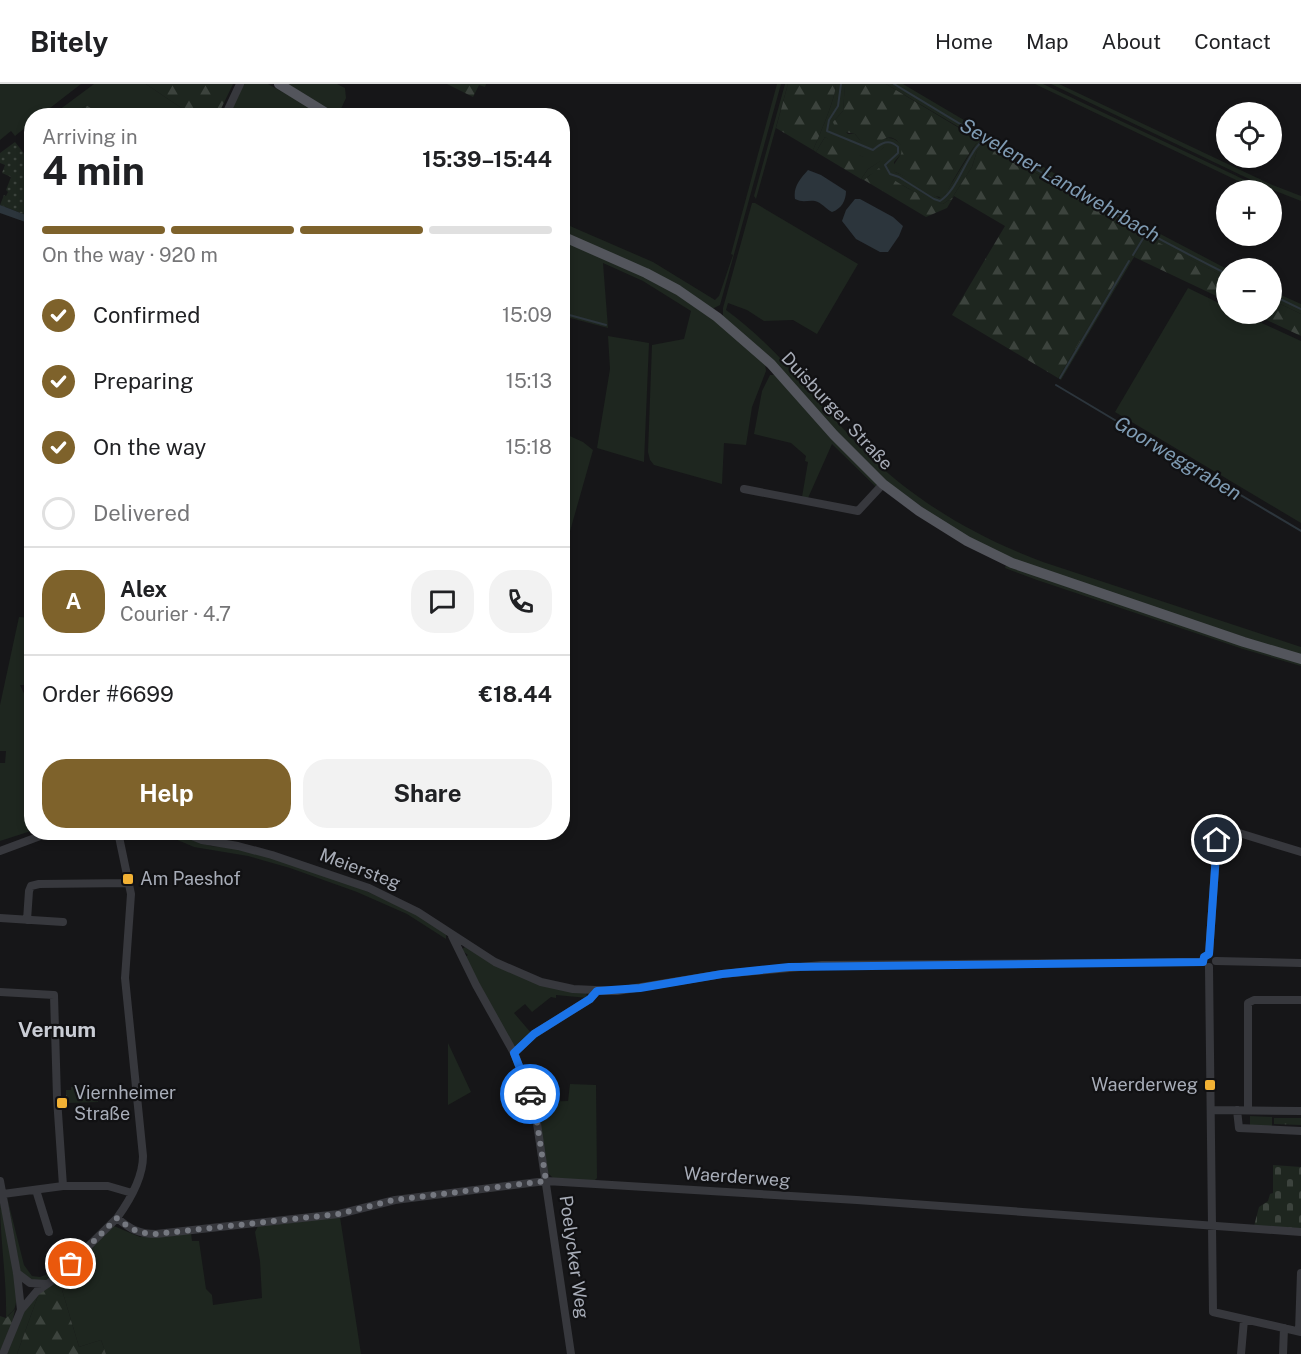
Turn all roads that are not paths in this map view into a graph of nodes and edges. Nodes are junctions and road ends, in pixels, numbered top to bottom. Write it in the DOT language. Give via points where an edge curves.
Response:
graph roads {
  1 [pos="240,84"];
  2 [pos="279,84"];
  3 [pos="229,108"];
  4 [pos="318,108"];
  5 [pos="570,240"];
  6 [pos="883,484"];
  7 [pos="744,489"];
  8 [pos="1301,659"];
  9 [pos="30,840"];
  10 [pos="120,840"];
  11 [pos="202,840"];
  12 [pos="0,851"];
  13 [pos="1301,852"];
  14 [pos="130,883"];
  15 [pos="0,918"];
  16 [pos="27,920"];
  17 [pos="63,922"];
  18 [pos="450,933"];
  19 [pos="1209,961"];
  20 [pos="1301,963"];
  21 [pos="597,991"];
  22 [pos="0,992"];
  23 [pos="1301,1000"];
  24 [pos="514,1053"];
  25 [pos="1212,1110"];
  26 [pos="1237,1110"];
  27 [pos="1248,1110"];
  28 [pos="1301,1112"];
  29 [pos="1301,1131"];
  30 [pos="0,1181"];
  31 [pos="546,1181"];
  32 [pos="63,1186"];
  33 [pos="36,1190"];
  34 [pos="132,1193"];
  35 [pos="3,1194"];
  36 [pos="117,1218"];
  37 [pos="1213,1226"];
  38 [pos="49,1232"];
  39 [pos="1301,1232"];
  40 [pos="17,1273"];
  41 [pos="1301,1273"];
  42 [pos="47,1284"];
  43 [pos="1301,1300"];
  44 [pos="21,1311"];
  45 [pos="1244,1320"];
  46 [pos="1284,1328"];
  47 [pos="1300,1331"];
  48 [pos="3,1354"];
  49 [pos="572,1354"];
  50 [pos="1241,1354"];
  51 [pos="1283,1354"];
  1 -- 3 [label="street"];
  2 -- 4 [label="main road"];
  5 -- 6 [label="main road, Duisburger Straße" via="678,290 717,318 771,364"];
  6 -- 7 [label="street" via="858,511"];
  6 -- 8 [label="main road, Duisburger Straße" via="967,541 1011,563"];
  9 -- 12 [label="street"];
  10 -- 14 [label="street"];
  11 -- 18 [label="street, Meiersteg" via="272,855 369,888"];
  13 -- 19 [label="street" via="1236,832 1226,832 1217,840"];
  14 -- 16 [label="street" via="31,886"];
  14 -- 34 [label="street" via="124,978 144,1156"];
  15 -- 16 [label="street"];
  16 -- 17 [label="street"];
  18 -- 21 [label="street, Meiersteg" via="520,974 541,982"];
  18 -- 24 [label="street, Poelycker Weg"];
  19 -- 20 [label="street, Meiersteg"];
  19 -- 21 [label="street, Meiersteg" via="789,967"];
  19 -- 25 [label="street"];
  21 -- 24 [label="street" via="534,1034"];
  22 -- 32 [label="street" via="54,995"];
  23 -- 27 [label="street" via="1254,999 1248,1003"];
  24 -- 31 [label="street, Poelycker Weg" via="534,1103"];
  25 -- 26 [label="street"];
  25 -- 37 [label="street"];
  26 -- 27 [label="street"];
  26 -- 29 [label="street" via="1239,1128"];
  27 -- 28 [label="street"];
  30 -- 35 [label="street"];
  31 -- 36 [label="street, Waerderweg" via="394,1200 339,1214 156,1234 135,1231"];
  31 -- 37 [label="street, Waerderweg"];
  31 -- 49 [label="street, Poelycker Weg"];
  32 -- 33 [label="street"];
  32 -- 34 [label="street" via="108,1186"];
  33 -- 35 [label="street"];
  33 -- 38 [label="street"];
  34 -- 36 [label="street"];
  35 -- 40 [label="street"];
  36 -- 42 [label="street"];
  37 -- 39 [label="street, Waerderweg"];
  37 -- 45 [label="street" via="1214,1312"];
  40 -- 42 [label="street" via="30,1283"];
  40 -- 44 [label="street"];
  41 -- 43 [label="street"];
  42 -- 44 [label="street"];
  43 -- 47 [label="street"];
  44 -- 48 [label="street"];
  45 -- 46 [label="street"];
  45 -- 50 [label="street"];
  46 -- 47 [label="street"];
  46 -- 51 [label="street"];
}
